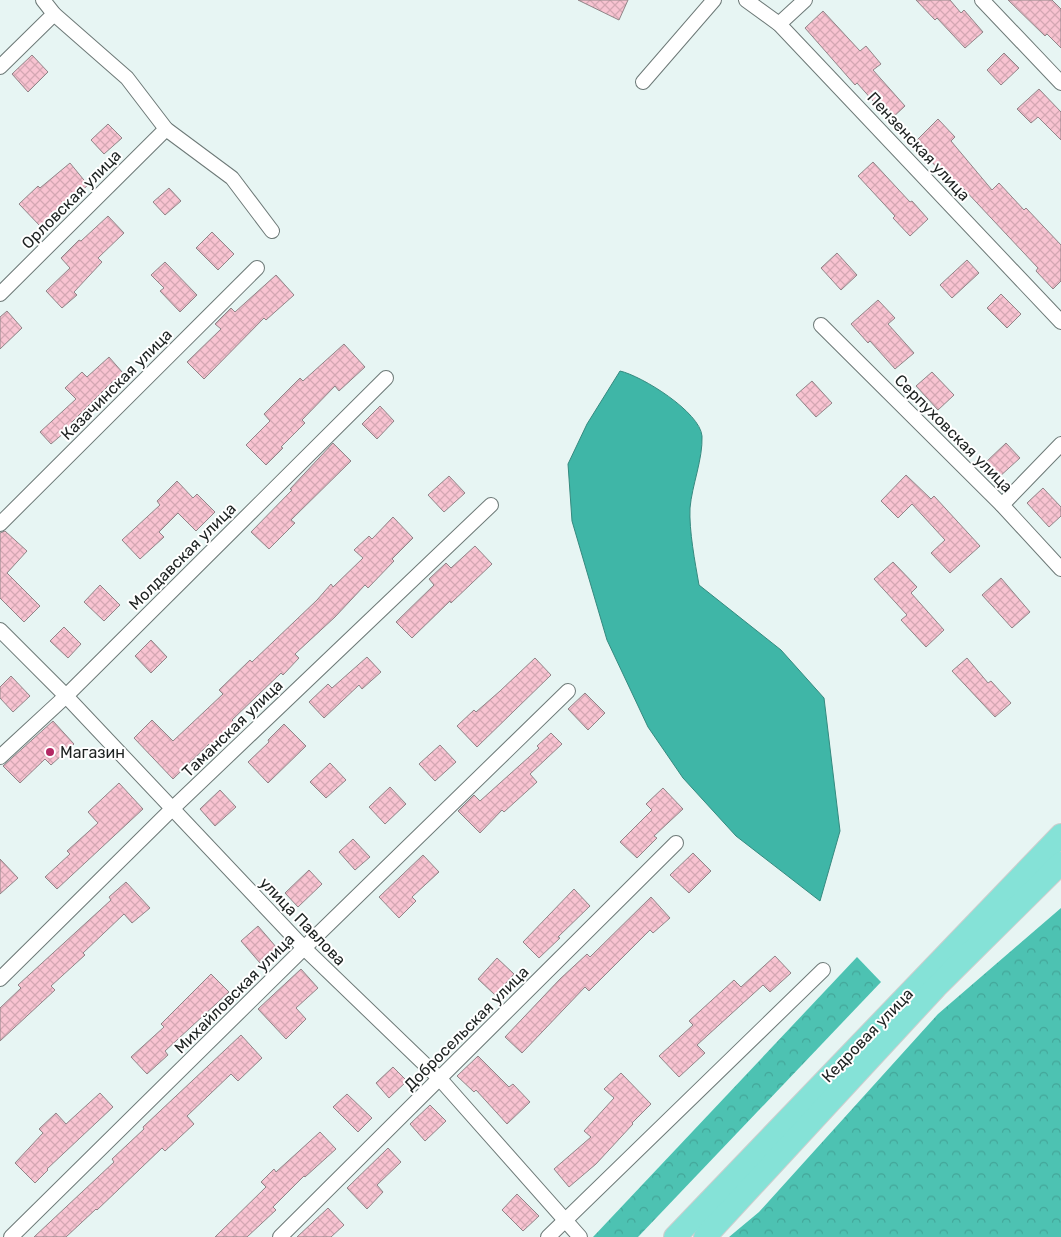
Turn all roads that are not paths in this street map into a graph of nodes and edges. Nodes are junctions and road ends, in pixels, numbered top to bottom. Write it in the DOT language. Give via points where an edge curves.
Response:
graph roads {
  1 [pos="43,0"];
  2 [pos="714,0"];
  3 [pos="746,0"];
  4 [pos="805,0"];
  5 [pos="982,0"];
  6 [pos="54,14"];
  7 [pos="780,24"];
  8 [pos="0,67"];
  9 [pos="643,82"];
  10 [pos="1061,83"];
  11 [pos="166,129"];
  12 [pos="272,231"];
  13 [pos="257,268"];
  14 [pos="0,294"];
  15 [pos="1061,322"];
  16 [pos="821,324"];
  17 [pos="386,378"];
  18 [pos="1061,444"];
  19 [pos="491,505"];
  20 [pos="1002,505"];
  21 [pos="0,524"];
  22 [pos="1061,569"];
  23 [pos="0,630"];
  24 [pos="568,690"];
  25 [pos="66,696"];
  26 [pos="0,757"];
  27 [pos="172,810"];
  28 [pos="1061,835"];
  29 [pos="676,843"];
  30 [pos="1061,863"];
  31 [pos="304,948"];
  32 [pos="823,970"];
  33 [pos="0,979"];
  34 [pos="440,1079"];
  35 [pos="566,1220"];
  36 [pos="10,1237"];
  37 [pos="280,1237"];
  38 [pos="548,1237"];
  39 [pos="580,1237"];
  40 [pos="675,1237"];
  41 [pos="705,1237"];
  1 -- 6 [label="street"];
  2 -- 9 [label="street"];
  3 -- 7 [label="street, Пензенская улица"];
  4 -- 7 [label="street"];
  5 -- 10 [label="street"];
  6 -- 8 [label="street"];
  6 -- 11 [label="street" via="127,78"];
  7 -- 15 [label="street, Пензенская улица"];
  11 -- 12 [label="street" via="232,178"];
  11 -- 14 [label="street, Орловская улица"];
  13 -- 21 [label="street, Казачинская улица"];
  16 -- 20 [label="street, Серпуховская улица"];
  17 -- 25 [label="street, Молдавская улица"];
  18 -- 20 [label="street"];
  19 -- 27 [label="street, Таманская улица"];
  20 -- 22 [label="street, Серпуховская улица"];
  23 -- 25 [label="street, улица Павлова"];
  24 -- 31 [label="street, Михайловская улица"];
  25 -- 26 [label="street, Молдавская улица"];
  25 -- 27 [label="street, улица Павлова"];
  27 -- 31 [label="street, улица Павлова"];
  27 -- 33 [label="street, Таманская улица"];
  28 -- 40 [label="main road, Кедровая улица"];
  29 -- 34 [label="street, Добросельская улица"];
  30 -- 41 [label="main road, Кедровая улица" via="936,987"];
  31 -- 34 [label="street, улица Павлова"];
  31 -- 36 [label="street, Михайловская улица"];
  32 -- 35 [label="street"];
  34 -- 35 [label="street, улица Павлова"];
  34 -- 37 [label="street, Добросельская улица"];
  35 -- 38 [label="street"];
  35 -- 39 [label="street, улица Павлова"];
}
